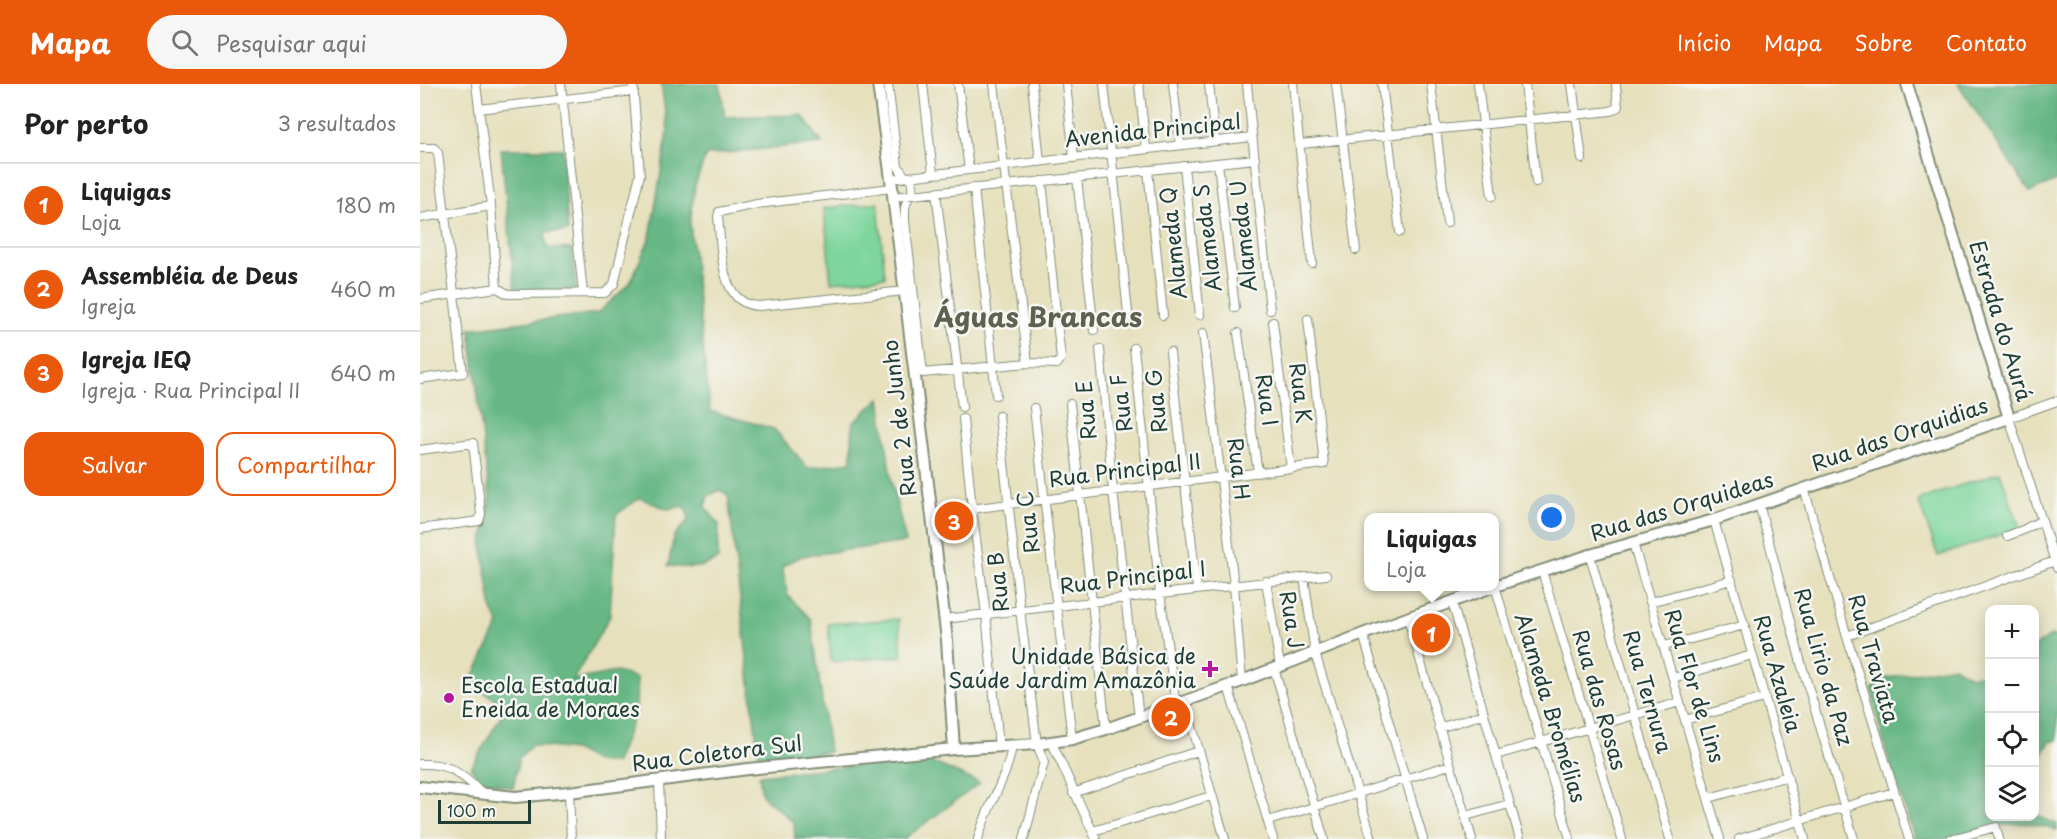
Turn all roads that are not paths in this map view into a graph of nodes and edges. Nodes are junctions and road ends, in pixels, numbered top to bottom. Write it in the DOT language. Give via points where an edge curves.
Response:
graph roads {
  1 [pos="476,84"];
  2 [pos="561,84"];
  3 [pos="878,84"];
  4 [pos="888,84"];
  5 [pos="923,84"];
  6 [pos="958,84"];
  7 [pos="994,84"];
  8 [pos="1032,84"];
  9 [pos="1066,84"];
  10 [pos="1104,84"];
  11 [pos="1139,84"];
  12 [pos="1173,84"];
  13 [pos="1209,84"];
  14 [pos="1246,84"];
  15 [pos="1293,84"];
  16 [pos="1336,84"];
  17 [pos="1382,84"];
  18 [pos="1431,84"];
  19 [pos="1478,84"];
  20 [pos="1525,84"];
  21 [pos="1572,84"];
  22 [pos="1616,84"];
  23 [pos="1908,84"];
  24 [pos="633,88"];
  25 [pos="563,100"];
  26 [pos="479,109"];
  27 [pos="1576,116"];
  28 [pos="1529,119"];
  29 [pos="1483,124"];
  30 [pos="1437,129"];
  31 [pos="1389,135"];
  32 [pos="1252,137"];
  33 [pos="1343,140"];
  34 [pos="1215,141"];
  35 [pos="1301,144"];
  36 [pos="1180,145"];
  37 [pos="420,148"];
  38 [pos="1146,149"];
  39 [pos="1112,153"];
  40 [pos="1074,158"];
  41 [pos="1255,159"];
  42 [pos="1582,159"];
  43 [pos="1040,162"];
  44 [pos="1218,163"];
  45 [pos="1003,166"];
  46 [pos="1184,166"];
  47 [pos="969,170"];
  48 [pos="1148,170"];
  49 [pos="933,174"];
  50 [pos="1115,174"];
  51 [pos="908,177"];
  52 [pos="1077,178"];
  53 [pos="1042,181"];
  54 [pos="1536,182"];
  55 [pos="1006,185"];
  56 [pos="892,188"];
  57 [pos="974,188"];
  58 [pos="936,192"];
  59 [pos="911,195"];
  60 [pos="1492,196"];
  61 [pos="491,206"];
  62 [pos="445,215"];
  63 [pos="420,218"];
  64 [pos="1447,223"];
  65 [pos="1400,232"];
  66 [pos="1356,250"];
  67 [pos="1312,263"];
  68 [pos="497,288"];
  69 [pos="904,291"];
  70 [pos="583,293"];
  71 [pos="454,294"];
  72 [pos="420,299"];
  73 [pos="1235,308"];
  74 [pos="1270,310"];
  75 [pos="1128,313"];
  76 [pos="1163,315"];
  77 [pos="1200,315"];
  78 [pos="1308,319"];
  79 [pos="1273,322"];
  80 [pos="1094,330"];
  81 [pos="1203,333"];
  82 [pos="1238,333"];
  83 [pos="1134,348"];
  84 [pos="1100,349"];
  85 [pos="1170,352"];
  86 [pos="1028,363"];
  87 [pos="993,366"];
  88 [pos="957,370"];
  89 [pos="420,379"];
  90 [pos="996,395"];
  91 [pos="2057,401"];
  92 [pos="1070,404"];
  93 [pos="962,407"];
  94 [pos="1034,408"];
  95 [pos="999,416"];
  96 [pos="2009,418"];
  97 [pos="963,419"];
  98 [pos="420,450"];
  99 [pos="1292,469"];
  100 [pos="1258,473"];
  101 [pos="1221,477"];
  102 [pos="1184,482"];
  103 [pos="1150,486"];
  104 [pos="1804,488"];
  105 [pos="1113,491"];
  106 [pos="1080,495"];
  107 [pos="1045,500"];
  108 [pos="1009,504"];
  109 [pos="1759,504"];
  110 [pos="972,509"];
  111 [pos="932,514"];
  112 [pos="1714,519"];
  113 [pos="2042,520"];
  114 [pos="420,529"];
  115 [pos="2007,536"];
  116 [pos="1632,543"];
  117 [pos="1590,555"];
  118 [pos="2056,565"];
  119 [pos="1542,571"];
  120 [pos="1326,575"];
  121 [pos="1304,577"];
  122 [pos="1732,580"];
  123 [pos="1266,581"];
  124 [pos="1234,585"];
  125 [pos="1499,585"];
  126 [pos="1197,589"];
  127 [pos="1482,591"];
  128 [pos="1497,591"];
  129 [pos="1160,593"];
  130 [pos="1124,597"];
  131 [pos="1090,602"];
  132 [pos="1452,602"];
  133 [pos="1650,602"];
  134 [pos="1057,605"];
  135 [pos="1020,610"];
  136 [pos="986,614"];
  137 [pos="1408,618"];
  138 [pos="944,619"];
  139 [pos="1744,625"];
  140 [pos="1363,634"];
  141 [pos="1847,636"];
  142 [pos="1664,646"];
  143 [pos="1315,653"];
  144 [pos="1752,655"];
  145 [pos="1277,667"];
  146 [pos="1673,678"];
  147 [pos="1242,681"];
  148 [pos="1228,686"];
  149 [pos="1764,698"];
  150 [pos="1680,702"];
  151 [pos="1180,703"];
  152 [pos="1484,714"];
  153 [pos="1635,715"];
  154 [pos="1139,718"];
  155 [pos="1685,720"];
  156 [pos="1439,728"];
  157 [pos="1106,729"];
  158 [pos="1588,729"];
  159 [pos="1072,739"];
  160 [pos="1542,741"];
  161 [pos="1052,743"];
  162 [pos="1037,744"];
  163 [pos="1012,745"];
  164 [pos="999,746"];
  165 [pos="954,749"];
  166 [pos="1198,751"];
  167 [pos="1496,755"];
  168 [pos="420,764"];
  169 [pos="1450,765"];
  170 [pos="1788,776"];
  171 [pos="1405,779"];
  172 [pos="659,781"];
  173 [pos="420,788"];
  174 [pos="569,792"];
  175 [pos="1894,792"];
  176 [pos="1073,793"];
  177 [pos="1359,793"];
  178 [pos="485,795"];
  179 [pos="1211,796"];
  180 [pos="1709,798"];
  181 [pos="1509,804"];
  182 [pos="1314,807"];
  183 [pos="1845,807"];
  184 [pos="1466,816"];
  185 [pos="1268,821"];
  186 [pos="1800,821"];
  187 [pos="1094,835"];
  188 [pos="1972,836"];
  189 [pos="571,839"];
  190 [pos="661,839"];
  191 [pos="978,839"];
  192 [pos="1024,839"];
  193 [pos="1225,839"];
  194 [pos="1273,839"];
  195 [pos="1324,839"];
  196 [pos="1372,839"];
  197 [pos="1423,839"];
  198 [pos="1472,839"];
  199 [pos="1520,839"];
  200 [pos="1570,839"];
  201 [pos="1622,839"];
  202 [pos="1670,839"];
  203 [pos="1720,839"];
  204 [pos="1739,839"];
  205 [pos="1805,839"];
  206 [pos="1854,839"];
  207 [pos="1909,839"];
  208 [pos="1951,839"];
  209 [pos="1999,839"];
  1 -- 26 [label="street"];
  2 -- 25 [label="street"];
  3 -- 56 [label="street, Rua 2 de Junho"];
  4 -- 51 [label="street" via="898,166"];
  5 -- 49 [label="street"];
  6 -- 47 [label="street"];
  7 -- 45 [label="street"];
  8 -- 43 [label="street"];
  9 -- 40 [label="street"];
  10 -- 39 [label="street"];
  11 -- 38 [label="street"];
  12 -- 36 [label="street"];
  13 -- 34 [label="street"];
  14 -- 32 [label="street"];
  15 -- 35 [label="street"];
  16 -- 33 [label="street"];
  17 -- 31 [label="street"];
  18 -- 30 [label="street"];
  19 -- 29 [label="street"];
  20 -- 28 [label="street"];
  21 -- 27 [label="street"];
  22 -- 27 [label="street" via="1618,107"];
  23 -- 96 [label="street, Estrada do Aurá"];
  24 -- 25 [label="street"];
  24 -- 70 [label="street" via="640,174 616,279 605,293"];
  25 -- 26 [label="street"];
  25 -- 70 [label="street"];
  26 -- 61 [label="street"];
  27 -- 28 [label="street"];
  27 -- 42 [label="street"];
  28 -- 29 [label="street"];
  28 -- 54 [label="street"];
  29 -- 30 [label="street"];
  29 -- 60 [label="street"];
  30 -- 31 [label="street"];
  30 -- 64 [label="street"];
  31 -- 33 [label="street"];
  31 -- 65 [label="street"];
  32 -- 34 [label="street, Avenida Principal"];
  32 -- 41 [label="street, Avenida Principal"];
  33 -- 35 [label="street"];
  33 -- 66 [label="street"];
  34 -- 36 [label="street, Avenida Principal"];
  35 -- 67 [label="street"];
  36 -- 38 [label="street, Avenida Principal"];
  37 -- 62 [label="street" via="434,148 438,153"];
  38 -- 39 [label="street, Avenida Principal"];
  39 -- 40 [label="street, Avenida Principal"];
  39 -- 50 [label="street"];
  40 -- 43 [label="street, Avenida Principal"];
  41 -- 44 [label="street, Avenida Principal"];
  41 -- 74 [label="street, Alameda U"];
  43 -- 45 [label="street, Avenida Principal"];
  44 -- 46 [label="street, Avenida Principal"];
  44 -- 73 [label="street, Alameda S"];
  45 -- 47 [label="street, Avenida Principal"];
  45 -- 55 [label="street"];
  46 -- 48 [label="street, Avenida Principal"];
  46 -- 77 [label="street, Alameda Q"];
  47 -- 49 [label="street, Avenida Principal"];
  48 -- 50 [label="street, Avenida Principal"];
  48 -- 76 [label="street"];
  49 -- 51 [label="street, Avenida Principal"];
  50 -- 52 [label="street, Avenida Principal"];
  50 -- 75 [label="street"];
  51 -- 56 [label="street, Avenida Principal"];
  51 -- 59 [label="street"];
  52 -- 53 [label="street, Avenida Principal"];
  52 -- 80 [label="street"];
  53 -- 55 [label="street, Avenida Principal"];
  53 -- 86 [label="street" via="1061,359 1057,364"];
  55 -- 57 [label="street, Avenida Principal"];
  55 -- 86 [label="street"];
  56 -- 59 [label="street, Avenida Principal"];
  56 -- 69 [label="street, Rua 2 de Junho"];
  56 -- 69 [label="street" via="757,204 718,214 726,276 732,291 745,305"];
  57 -- 58 [label="street, Avenida Principal"];
  57 -- 87 [label="street"];
  58 -- 59 [label="street, Avenida Principal"];
  58 -- 88 [label="street"];
  59 -- 88 [label="street" via="905,221 923,373"];
  61 -- 62 [label="street"];
  61 -- 68 [label="street"];
  62 -- 63 [label="street"];
  62 -- 71 [label="street"];
  68 -- 70 [label="street" via="508,294"];
  68 -- 71 [label="street"];
  69 -- 111 [label="street, Rua 2 de Junho"];
  71 -- 72 [label="street"];
  71 -- 89 [label="street" via="463,373"];
  78 -- 99 [label="street, Rua Principal II" via="1324,464"];
  79 -- 99 [label="street, Rua K"];
  81 -- 101 [label="street, Rua H"];
  82 -- 100 [label="street, Rua I"];
  83 -- 103 [label="street, Rua F"];
  84 -- 105 [label="street, Rua E"];
  85 -- 102 [label="street, Rua G"];
  86 -- 87 [label="street"];
  87 -- 88 [label="street"];
  87 -- 90 [label="street"];
  88 -- 93 [label="street"];
  91 -- 96 [label="street"];
  92 -- 106 [label="street"];
  94 -- 107 [label="street, Rua C"];
  95 -- 108 [label="street, Rua B"];
  96 -- 104 [label="street, Rua das Orquidias"];
  96 -- 113 [label="street, Estrada do Aurá"];
  97 -- 110 [label="street"];
  98 -- 114 [label="street" via="473,443 481,514 479,521 472,523"];
  99 -- 100 [label="street, Rua Principal II"];
  100 -- 101 [label="street, Rua Principal II"];
  101 -- 102 [label="street, Rua Principal II"];
  101 -- 124 [label="street, Rua H"];
  102 -- 103 [label="street, Rua Principal II"];
  102 -- 126 [label="street, Rua G"];
  103 -- 105 [label="street, Rua Principal II"];
  103 -- 129 [label="street, Rua F"];
  104 -- 109 [label="street, Rua das Orquideas"];
  104 -- 141 [label="street, Rua Traviata"];
  105 -- 106 [label="street, Rua Principal II"];
  105 -- 130 [label="street, Rua E"];
  106 -- 107 [label="street, Rua Principal II"];
  106 -- 131 [label="street"];
  107 -- 108 [label="street, Rua Principal II"];
  107 -- 134 [label="street, Rua C"];
  108 -- 110 [label="street, Rua Principal II"];
  108 -- 135 [label="street, Rua B"];
  109 -- 112 [label="street, Rua das Orquideas"];
  109 -- 183 [label="street, Rua Lirio da Paz"];
  110 -- 111 [label="street, Rua Principal II"];
  110 -- 136 [label="street"];
  111 -- 138 [label="street, Rua 2 de Junho"];
  112 -- 116 [label="street, Rua das Orquideas"];
  112 -- 122 [label="street, Rua Azaleia"];
  113 -- 115 [label="street"];
  113 -- 118 [label="street, Estrada do Aurá"];
  116 -- 117 [label="street, Rua das Orquideas"];
  116 -- 133 [label="street, Rua Flor de Lins"];
  117 -- 119 [label="street, Rua das Orquideas"];
  117 -- 153 [label="street, Rua Ternura"];
  118 -- 141 [label="street"];
  119 -- 125 [label="street, Rua das Orquideas"];
  119 -- 158 [label="street, Rua das Rosas"];
  120 -- 121 [label="street, Rua Principal I"];
  121 -- 123 [label="street, Rua Principal I"];
  121 -- 143 [label="street"];
  122 -- 133 [label="street"];
  122 -- 139 [label="street, Rua Azaleia"];
  123 -- 124 [label="street, Rua Principal I"];
  123 -- 145 [label="street, Rua J"];
  124 -- 126 [label="street, Rua Principal I"];
  124 -- 147 [label="street, Rua H"];
  126 -- 129 [label="street, Rua Principal I"];
  127 -- 132 [label="street, Rua das Orquideas"];
  128 -- 160 [label="street, Alameda Bromélias"];
  129 -- 130 [label="street, Rua Principal I"];
  129 -- 151 [label="street, Rua F"];
  130 -- 131 [label="street, Rua Principal I"];
  130 -- 154 [label="street, Rua E"];
  131 -- 134 [label="street, Rua Principal I"];
  131 -- 157 [label="street"];
  132 -- 137 [label="street, Rua das Orquideas"];
  132 -- 152 [label="street"];
  133 -- 142 [label="street, Rua Flor de Lins"];
  134 -- 135 [label="street, Rua Principal I"];
  134 -- 159 [label="street, Rua C"];
  135 -- 136 [label="street, Rua Principal I"];
  135 -- 162 [label="street, Rua B"];
  136 -- 138 [label="street, Rua Principal I"];
  136 -- 164 [label="street"];
  137 -- 140 [label="street, Rua das Orquideas"];
  137 -- 156 [label="street"];
  138 -- 165 [label="street, Rua 2 de Junho"];
  139 -- 142 [label="street"];
  139 -- 144 [label="street, Rua Azaleia"];
  140 -- 143 [label="street, Rua das Orquideas"];
  140 -- 171 [label="street"];
  141 -- 175 [label="street, Rua Traviata"];
  142 -- 146 [label="street, Rua Flor de Lins"];
  143 -- 145 [label="street, Rua das Orquideas"];
  143 -- 177 [label="street"];
  144 -- 146 [label="street"];
  144 -- 149 [label="street, Rua Azaleia"];
  145 -- 147 [label="street, Rua das Orquideas"];
  145 -- 182 [label="street, Rua J"];
  146 -- 150 [label="street, Rua Flor de Lins"];
  147 -- 148 [label="street, Rua das Orquideas"];
  148 -- 151 [label="street, Rua das Orquideas"];
  148 -- 185 [label="street"];
  149 -- 155 [label="street"];
  149 -- 170 [label="street, Rua Azaleia"];
  150 -- 153 [label="street"];
  150 -- 155 [label="street, Rua Flor de Lins"];
  151 -- 154 [label="street, Rua das Orquideas"];
  151 -- 166 [label="street, Rua F"];
  152 -- 156 [label="street"];
  152 -- 167 [label="street"];
  153 -- 158 [label="street"];
  153 -- 202 [label="street, Rua Ternura"];
  154 -- 157 [label="street, Rua das Orquideas"];
  155 -- 180 [label="street, Rua Flor de Lins"];
  156 -- 169 [label="street"];
  157 -- 159 [label="street, Rua das Orquideas"];
  158 -- 160 [label="street"];
  158 -- 201 [label="street, Rua das Rosas"];
  159 -- 161 [label="street, Rua das Orquideas"];
  160 -- 167 [label="street"];
  160 -- 200 [label="street, Alameda Bromélias"];
  161 -- 162 [label="street, Rua das Orquideas"];
  161 -- 176 [label="street"];
  162 -- 163 [label="street, Rua das Orquideas"];
  162 -- 192 [label="street, Rua B" via="1044,762"];
  163 -- 164 [label="street, Rua das Orquideas"];
  163 -- 191 [label="street"];
  164 -- 165 [label="street, Rua das Orquideas"];
  165 -- 172 [label="street, Rua Coletora Sul"];
  166 -- 176 [label="street"];
  166 -- 179 [label="street, Rua F"];
  167 -- 181 [label="street"];
  168 -- 178 [label="street" via="450,767"];
  169 -- 171 [label="street"];
  169 -- 184 [label="street"];
  170 -- 180 [label="street"];
  170 -- 186 [label="street, Rua Azaleia"];
  171 -- 177 [label="street"];
  171 -- 197 [label="street"];
  172 -- 174 [label="street, Rua Coletora Sul"];
  172 -- 190 [label="street"];
  173 -- 178 [label="street, Rua Coletora Sul"];
  174 -- 178 [label="street, Rua Coletora Sul" via="515,797"];
  174 -- 189 [label="street"];
  175 -- 183 [label="street"];
  175 -- 207 [label="street, Rua Traviata"];
  176 -- 187 [label="street"];
  177 -- 182 [label="street"];
  177 -- 196 [label="street"];
  179 -- 187 [label="street"];
  179 -- 193 [label="street, Rua F"];
  180 -- 203 [label="street, Rua Flor de Lins"];
  181 -- 184 [label="street"];
  181 -- 199 [label="street"];
  182 -- 185 [label="street"];
  182 -- 195 [label="street, Rua J"];
  183 -- 186 [label="street"];
  183 -- 206 [label="street, Rua Lirio da Paz"];
  184 -- 198 [label="street"];
  185 -- 194 [label="street"];
  186 -- 204 [label="street"];
  186 -- 205 [label="street, Rua Azaleia"];
  188 -- 208 [label="street"];
  188 -- 209 [label="street" via="1996,827"];
}
